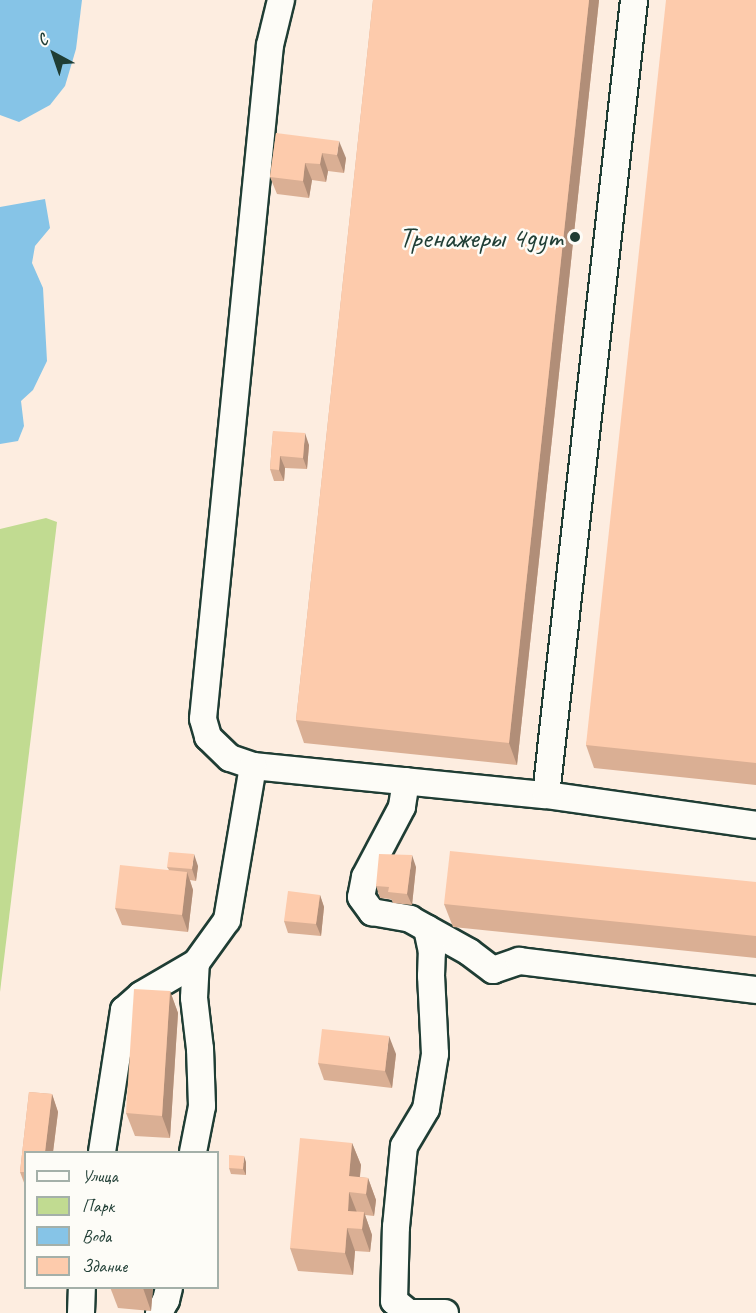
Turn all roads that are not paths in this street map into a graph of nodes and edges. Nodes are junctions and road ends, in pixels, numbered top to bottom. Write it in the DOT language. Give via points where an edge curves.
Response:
graph roads {
  1 [pos="282,0"];
  2 [pos="634,0"];
  3 [pos="253,766"];
  4 [pos="406,781"];
  5 [pos="546,795"];
  6 [pos="756,825"];
  7 [pos="427,928"];
  8 [pos="196,963"];
  9 [pos="756,990"];
  10 [pos="102,1151"];
  11 [pos="193,1151"];
  12 [pos="82,1289"];
  13 [pos="169,1289"];
  14 [pos="81,1313"];
  15 [pos="159,1313"];
  16 [pos="409,1313"];
  17 [pos="445,1313"];
  1 -- 3 [label="lane" via="270,45 203,719 208,737 215,744 230,758"];
  2 -- 5 [label="lane"];
  3 -- 4 [label="lane"];
  3 -- 8 [label="lane" via="227,920"];
  4 -- 5 [label="lane"];
  4 -- 7 [label="lane" via="402,807 365,877 362,897 372,912 410,919"];
  5 -- 6 [label="lane"];
  7 -- 9 [label="lane" via="493,970 519,961"];
  7 -- 16 [label="lane" via="432,952 435,1054 426,1109 404,1146 396,1227 394,1301"];
  8 -- 10 [label="lane" via="141,995 124,1010"];
  8 -- 11 [label="lane" via="194,998 202,1106"];
  12 -- 14 [label="lane"];
  13 -- 15 [label="lane"];
  16 -- 17 [label="lane"];
}
